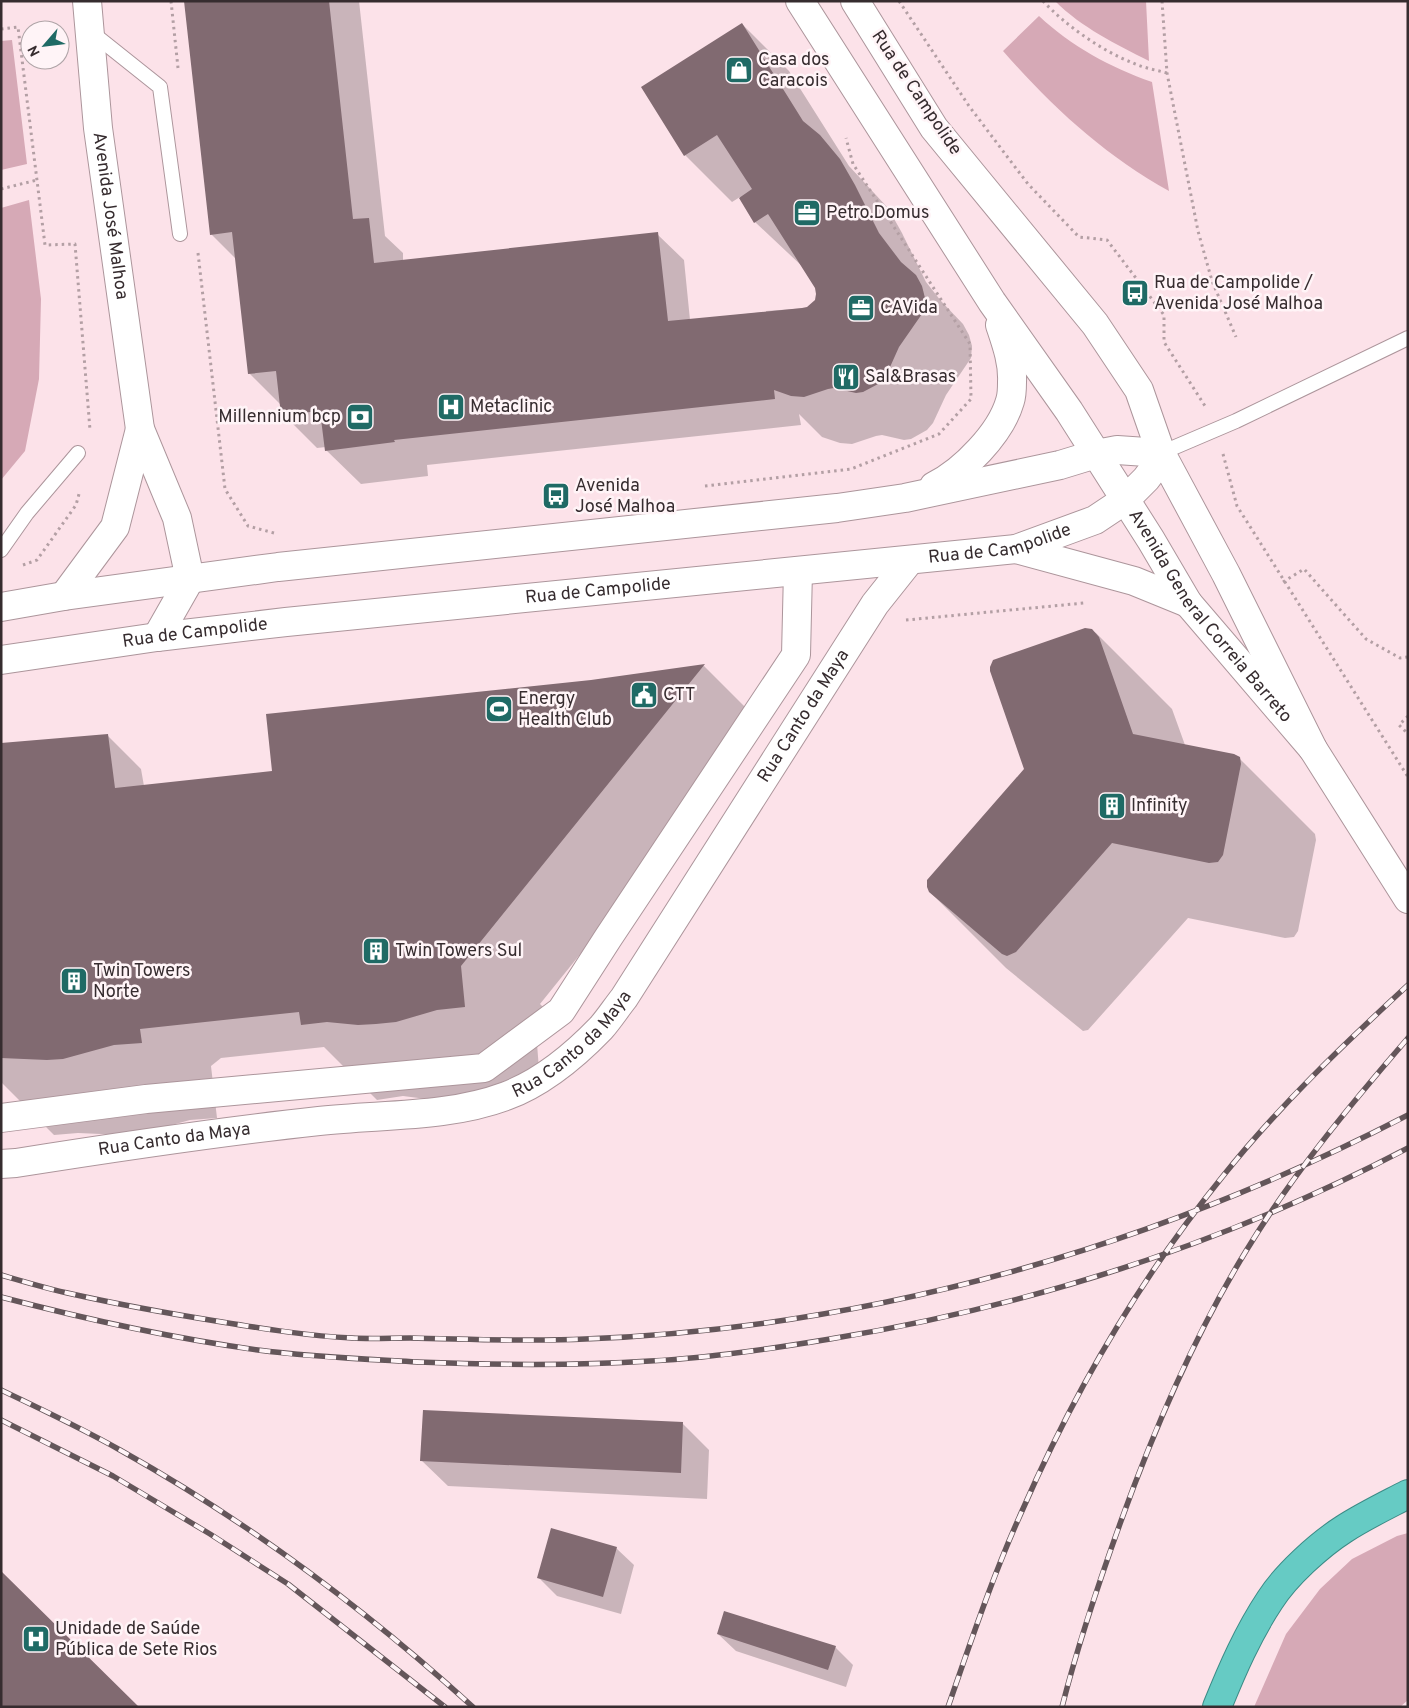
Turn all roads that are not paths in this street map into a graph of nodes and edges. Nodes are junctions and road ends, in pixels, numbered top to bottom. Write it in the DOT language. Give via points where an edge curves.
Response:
graph roads {
  1 [pos="87,1"];
  2 [pos="800,1"];
  3 [pos="855,1"];
  4 [pos="90,31"];
  5 [pos="180,234"];
  6 [pos="992,302"];
  7 [pos="1408,338"];
  8 [pos="140,429"];
  9 [pos="78,453"];
  10 [pos="1162,453"];
  11 [pos="1096,454"];
  12 [pos="1119,490"];
  13 [pos="905,498"];
  14 [pos="1016,549"];
  15 [pos="1,550"];
  16 [pos="910,560"];
  17 [pos="798,571"];
  18 [pos="190,578"];
  19 [pos="64,596"];
  20 [pos="1188,603"];
  21 [pos="1,607"];
  22 [pos="157,637"];
  23 [pos="1,660"];
  24 [pos="1313,749"];
  25 [pos="1408,900"];
  26 [pos="1,1118"];
  27 [pos="1,1164"];
  28 [pos="1408,1494"];
  29 [pos="1408,1507"];
  30 [pos="1371,1514"];
  31 [pos="1218,1707"];
  1 -- 4 [label="main road, Avenida José Malhoa"];
  2 -- 6 [label="main road"];
  3 -- 10 [label="main road, Rua de Campolide" via="934,128 1096,324 1140,390"];
  4 -- 5 [label="lane" via="160,87"];
  4 -- 8 [label="main road, Avenida José Malhoa" via="98,128"];
  6 -- 11 [label="main road" via="1069,410"];
  6 -- 13 [label="main road" via="1009,353 1013,380 1010,401 991,435 967,463 949,479"];
  7 -- 10 [label="lane"];
  8 -- 18 [label="main road, Avenida José Malhoa" via="177,518"];
  8 -- 19 [label="main road, Avenida José Malhoa" via="115,527"];
  9 -- 15 [label="lane" via="27,513"];
  10 -- 11 [label="main road" via="1117,450"];
  10 -- 12 [label="main road, Rua de Campolide" via="1146,479"];
  10 -- 24 [label="main road, Avenida General Correia Barreto"];
  11 -- 12 [label="main road"];
  11 -- 13 [label="main road"];
  12 -- 14 [label="main road, Rua de Campolide" via="1095,520"];
  12 -- 20 [label="main road, Avenida General Correia Barreto"];
  13 -- 18 [label="main road"];
  14 -- 16 [label="main road, Rua de Campolide"];
  14 -- 20 [label="main road" via="1134,581"];
  16 -- 17 [label="main road, Rua de Campolide"];
  16 -- 27 [label="main road, Rua Canto da Maya" via="875,604 624,998 601,1028 546,1075 507,1096 443,1112 322,1121 160,1140"];
  17 -- 22 [label="main road, Rua de Campolide"];
  17 -- 26 [label="main road, Rua Canto da Maya" via="796,656 562,1011 484,1068 146,1099"];
  18 -- 19 [label="main road"];
  18 -- 22 [label="main road"];
  19 -- 21 [label="main road"];
  20 -- 24 [label="main road, Avenida General Correia Barreto"];
  22 -- 23 [label="main road, Rua de Campolide"];
  24 -- 25 [label="main road, Avenida General Correia Barreto"];
  28 -- 30 [label="highway"];
  29 -- 30 [label="highway"];
  30 -- 31 [label="highway" via="1318,1548 1270,1599 1230,1675"];
}
